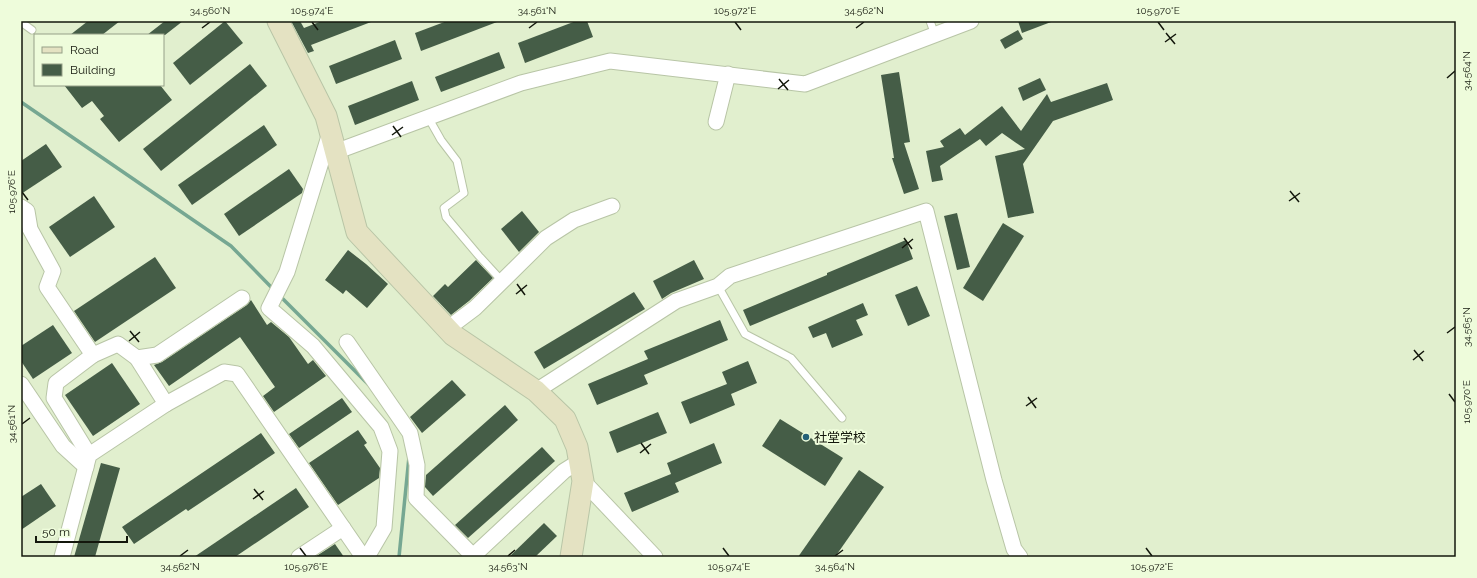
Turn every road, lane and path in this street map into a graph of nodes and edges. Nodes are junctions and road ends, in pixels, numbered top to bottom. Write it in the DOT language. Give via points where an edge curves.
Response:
graph roads {
  1 [pos="278,21"];
  2 [pos="971,21"];
  3 [pos="21,22"];
  4 [pos="932,28"];
  5 [pos="32,30"];
  6 [pos="728,74"];
  7 [pos="428,117"];
  8 [pos="716,122"];
  9 [pos="333,143"];
  10 [pos="612,206"];
  11 [pos="21,207"];
  12 [pos="502,281"];
  13 [pos="718,286"];
  14 [pos="242,298"];
  15 [pos="447,329"];
  16 [pos="347,342"];
  17 [pos="93,355"];
  18 [pos="137,358"];
  19 [pos="21,384"];
  20 [pos="536,391"];
  21 [pos="166,404"];
  22 [pos="842,418"];
  23 [pos="88,461"];
  24 [pos="581,471"];
  25 [pos="343,528"];
  26 [pos="473,556"];
  27 [pos="62,557"];
  28 [pos="300,557"];
  29 [pos="363,557"];
  30 [pos="367,557"];
  31 [pos="571,557"];
  32 [pos="655,557"];
  33 [pos="1020,557"];
  1 -- 9 [label="street" via="326,116"];
  2 -- 4 [label="street"];
  3 -- 5 [label="lane"];
  4 -- 6 [label="street" via="805,84"];
  6 -- 7 [label="street" via="610,61 521,83"];
  6 -- 8 [label="street"];
  7 -- 9 [label="street"];
  7 -- 12 [label="lane" via="457,161 464,193 444,208 446,217"];
  9 -- 15 [label="street" via="357,232"];
  9 -- 30 [label="street" via="287,272 268,308 313,346 381,427 390,451 384,528"];
  10 -- 12 [label="street" via="574,220 546,238"];
  11 -- 17 [label="street" via="27,211 30,229 53,271 47,286"];
  12 -- 15 [label="street" via="475,308"];
  13 -- 20 [label="street" via="676,301"];
  13 -- 22 [label="lane" via="745,334 791,358"];
  13 -- 33 [label="street" via="730,276 926,211 994,480 1014,549"];
  14 -- 18 [label="street" via="157,355"];
  15 -- 20 [label="street"];
  16 -- 26 [label="street" via="410,433 417,465 416,498"];
  17 -- 18 [label="street" via="118,344"];
  17 -- 23 [label="street" via="56,383 54,398"];
  18 -- 21 [label="street"];
  19 -- 23 [label="street" via="63,446"];
  20 -- 24 [label="street" via="565,419 577,447"];
  21 -- 23 [label="street"];
  21 -- 25 [label="street" via="224,372 237,374"];
  23 -- 27 [label="street"];
  24 -- 26 [label="street" via="564,472"];
  24 -- 31 [label="street"];
  24 -- 32 [label="street"];
  25 -- 28 [label="street"];
  25 -- 29 [label="street"];
}
